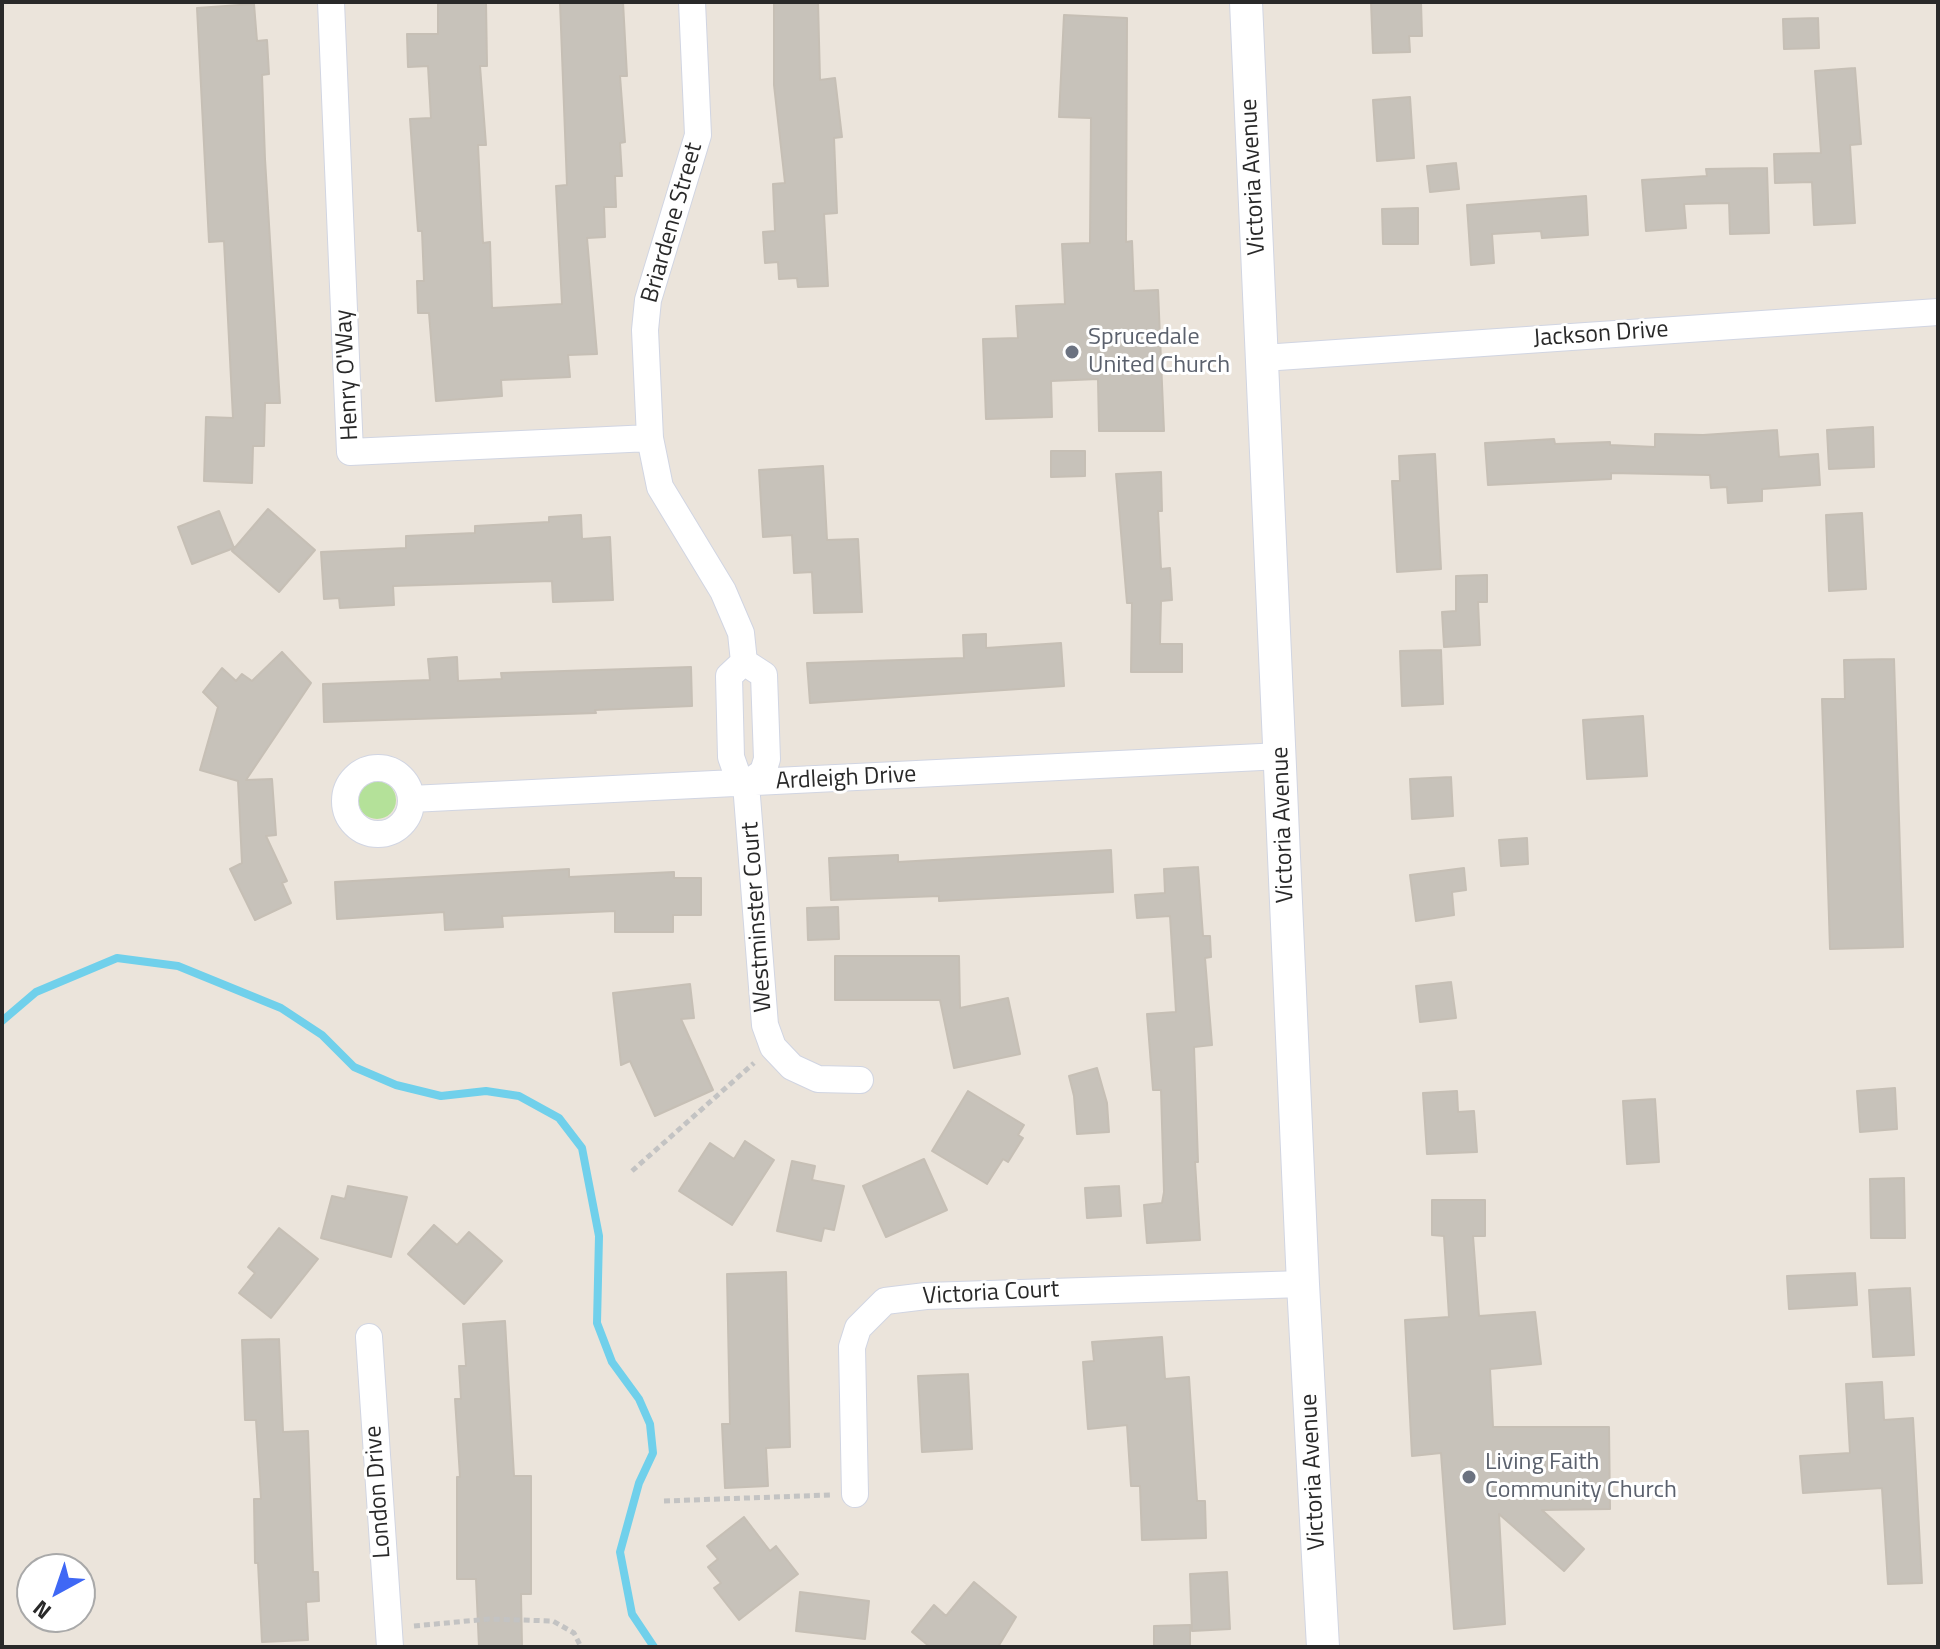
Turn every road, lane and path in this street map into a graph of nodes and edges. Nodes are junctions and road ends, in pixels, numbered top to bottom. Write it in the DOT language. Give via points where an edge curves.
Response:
graph roads {
  1 [pos="331,2"];
  2 [pos="692,2"];
  3 [pos="1246,2"];
  4 [pos="1938,312"];
  5 [pos="1263,358"];
  6 [pos="650,438"];
  7 [pos="744,662"];
  8 [pos="1281,756"];
  9 [pos="746,784"];
  10 [pos="411,799"];
  11 [pos="773,1047"];
  12 [pos="860,1080"];
  13 [pos="632,1171"];
  14 [pos="1303,1284"];
  15 [pos="369,1337"];
  16 [pos="855,1494"];
  17 [pos="664,1501"];
  18 [pos="389,1638"];
  19 [pos="581,1647"];
  20 [pos="1323,1647"];
  1 -- 6 [label="street, Henry O'Way" via="350,452"];
  2 -- 6 [label="street, Briardene Street" via="698,135 648,300"];
  3 -- 5 [label="street, Victoria Avenue"];
  4 -- 5 [label="street, Jackson Drive"];
  5 -- 8 [label="street, Victoria Avenue"];
  6 -- 7 [label="street, Briardene Street" via="660,487 723,591 741,633"];
  7 -- 9 [label="street" via="729,676 733,768"];
  7 -- 9 [label="street, Briardene Street" via="764,675 767,759 763,772"];
  8 -- 9 [label="street, Ardleigh Drive"];
  8 -- 14 [label="street, Victoria Avenue"];
  9 -- 10 [label="street, Ardleigh Drive"];
  9 -- 11 [label="street, Westminster Court" via="765,1025"];
  11 -- 12 [label="street, Westminster Court" via="792,1067 818,1079"];
  11 -- 13 [label="path"];
  14 -- 16 [label="street, Victoria Court" via="885,1301 858,1328 852,1347"];
  14 -- 20 [label="street, Victoria Avenue"];
  15 -- 18 [label="street, London Drive"];
  16 -- 17 [label="path"];
  18 -- 19 [label="path" via="489,1619 553,1621 574,1633"];
}
